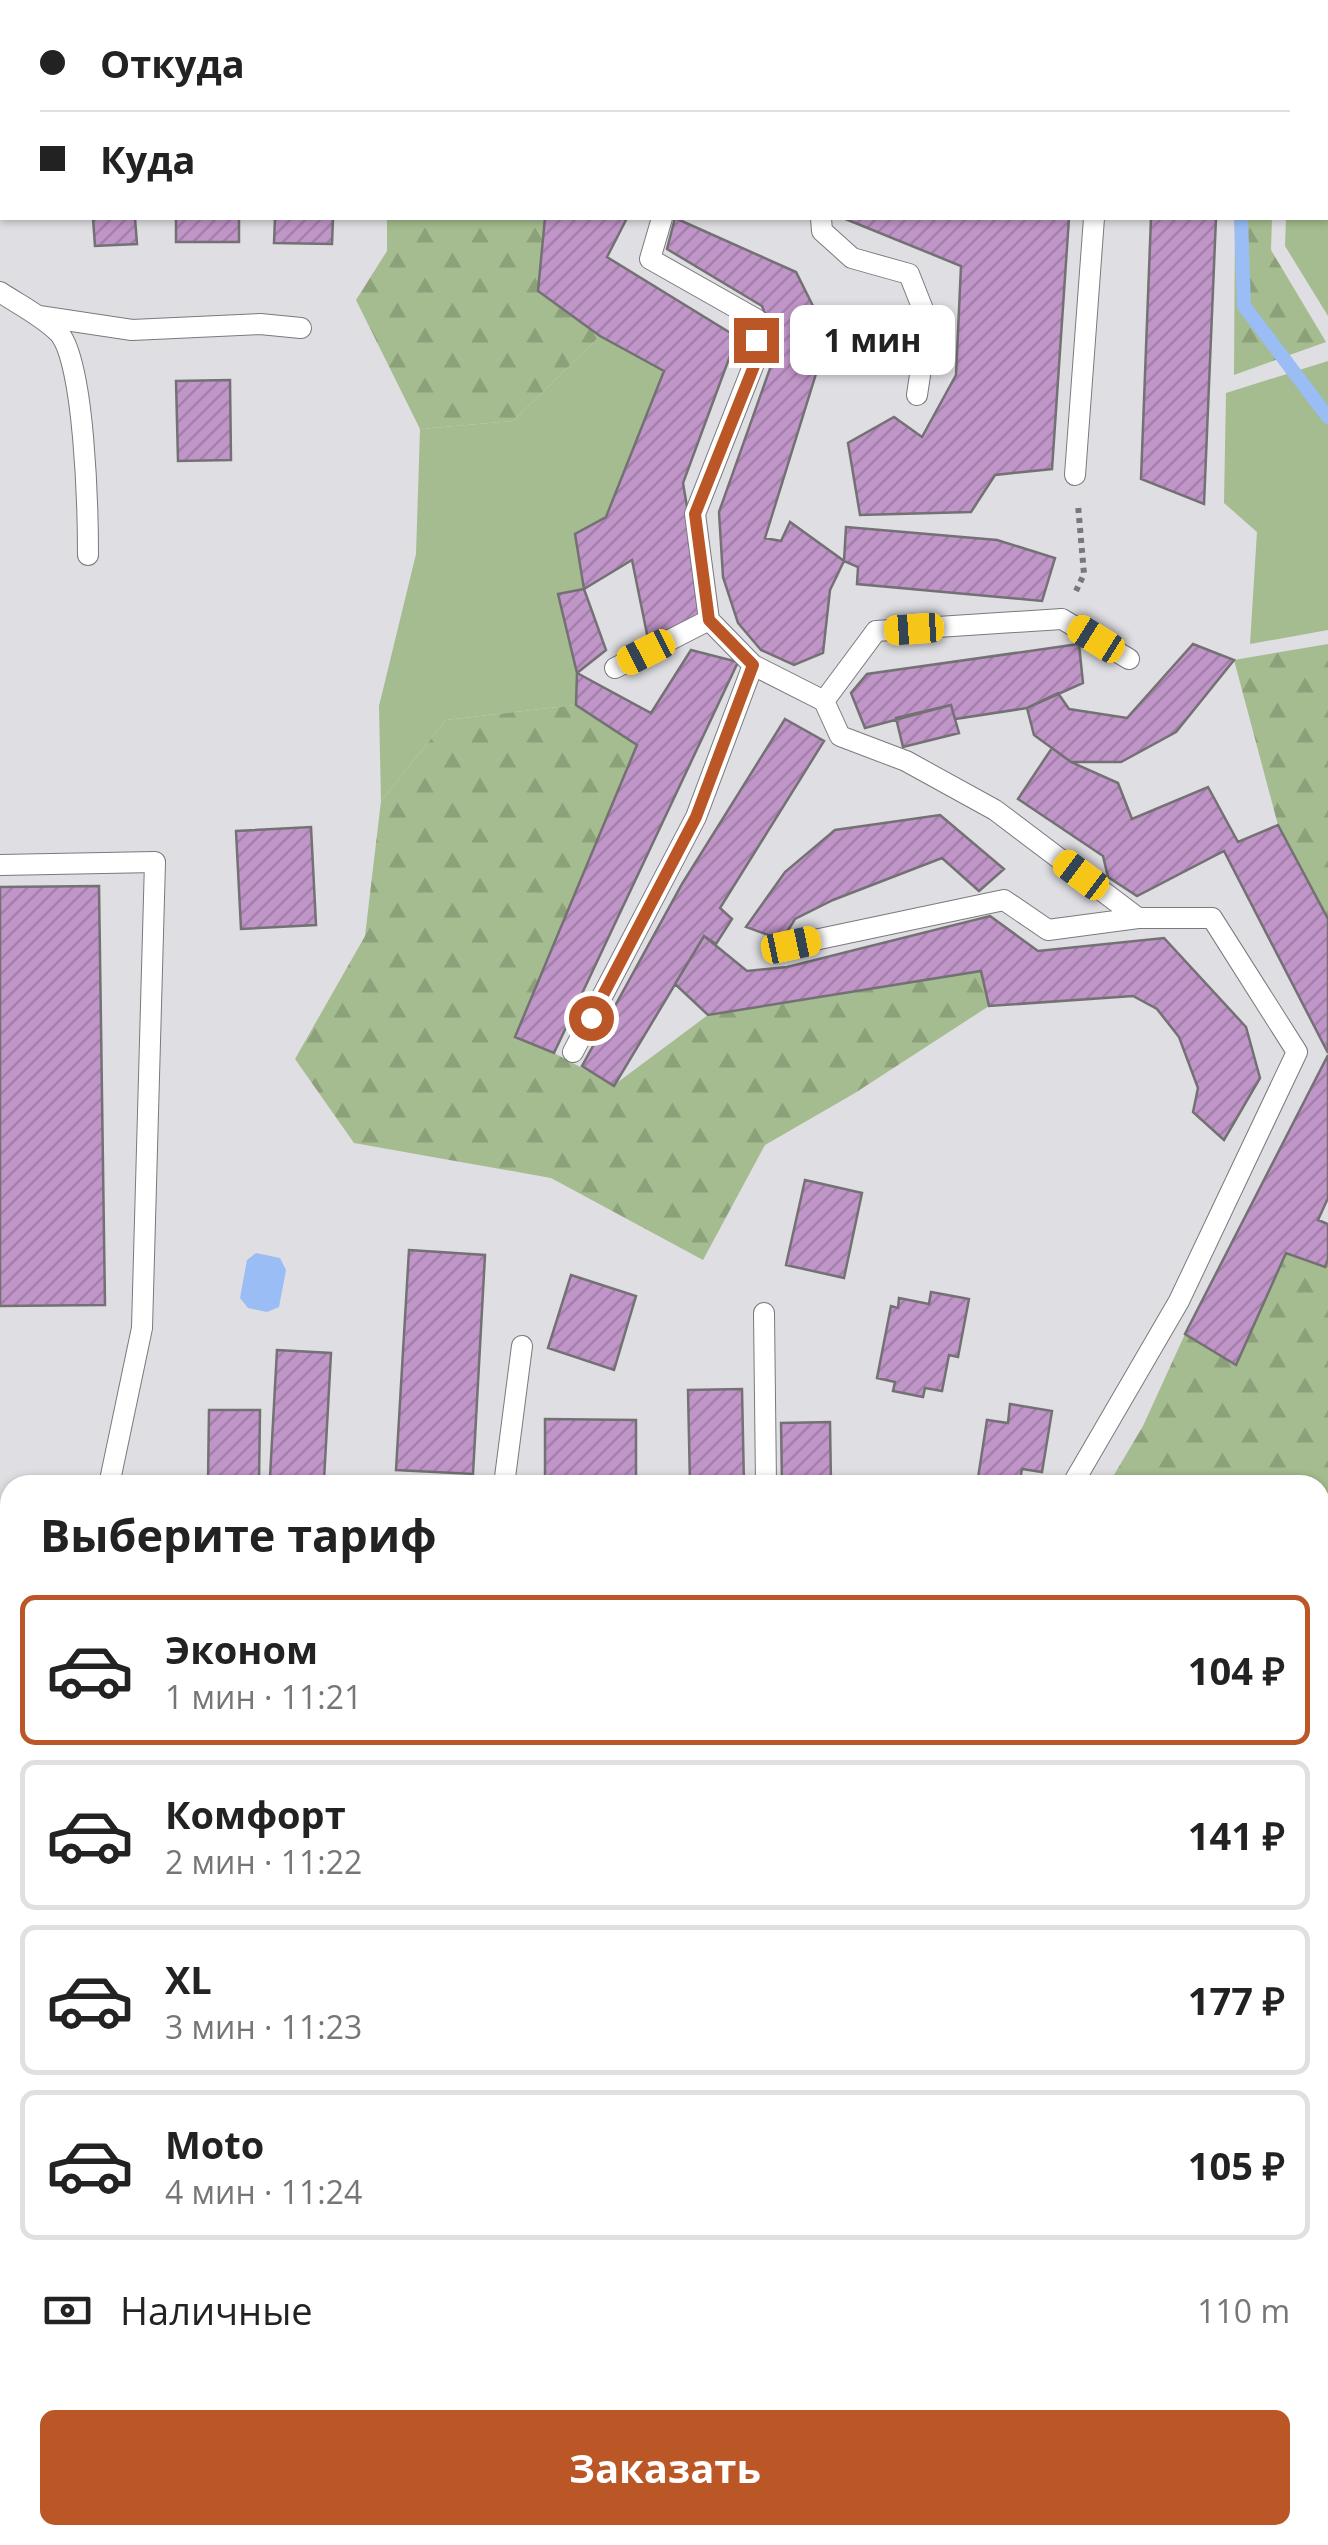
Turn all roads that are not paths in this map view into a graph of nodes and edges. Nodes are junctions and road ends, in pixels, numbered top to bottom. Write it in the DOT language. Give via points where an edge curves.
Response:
graph roads {
  1 [pos="661,220"];
  2 [pos="821,220"];
  3 [pos="1094,220"];
  4 [pos="0,292"];
  5 [pos="32,314"];
  6 [pos="300,328"];
  7 [pos="917,395"];
  8 [pos="1075,475"];
  9 [pos="88,556"];
  10 [pos="709,620"];
  11 [pos="1129,659"];
  12 [pos="753,665"];
  13 [pos="615,668"];
  14 [pos="824,701"];
  15 [pos="0,865"];
  16 [pos="1138,918"];
  17 [pos="791,945"];
  18 [pos="573,1052"];
  19 [pos="764,1313"];
  20 [pos="522,1346"];
  21 [pos="111,1475"];
  22 [pos="505,1475"];
  23 [pos="766,1475"];
  24 [pos="1078,1475"];
  1 -- 10 [label="lane" via="650,259 756,319 756,361 695,514"];
  2 -- 7 [label="lane" via="822,231 852,258 910,274 928,322"];
  3 -- 8 [label="lane"];
  4 -- 5 [label="lane"];
  5 -- 6 [label="lane" via="132,330"];
  5 -- 9 [label="lane" via="60,334 72,366 88,486"];
  10 -- 12 [label="lane"];
  10 -- 13 [label="lane"];
  11 -- 14 [label="lane" via="1062,618 876,631"];
  12 -- 14 [label="lane"];
  12 -- 18 [label="lane" via="696,817"];
  14 -- 16 [label="lane" via="840,736 995,810"];
  15 -- 21 [label="lane" via="154,862 142,1328"];
  16 -- 17 [label="lane" via="1048,930 1004,900"];
  16 -- 24 [label="lane" via="1212,918 1297,1052 1179,1301"];
  19 -- 23 [label="lane"];
  20 -- 22 [label="lane"];
}
